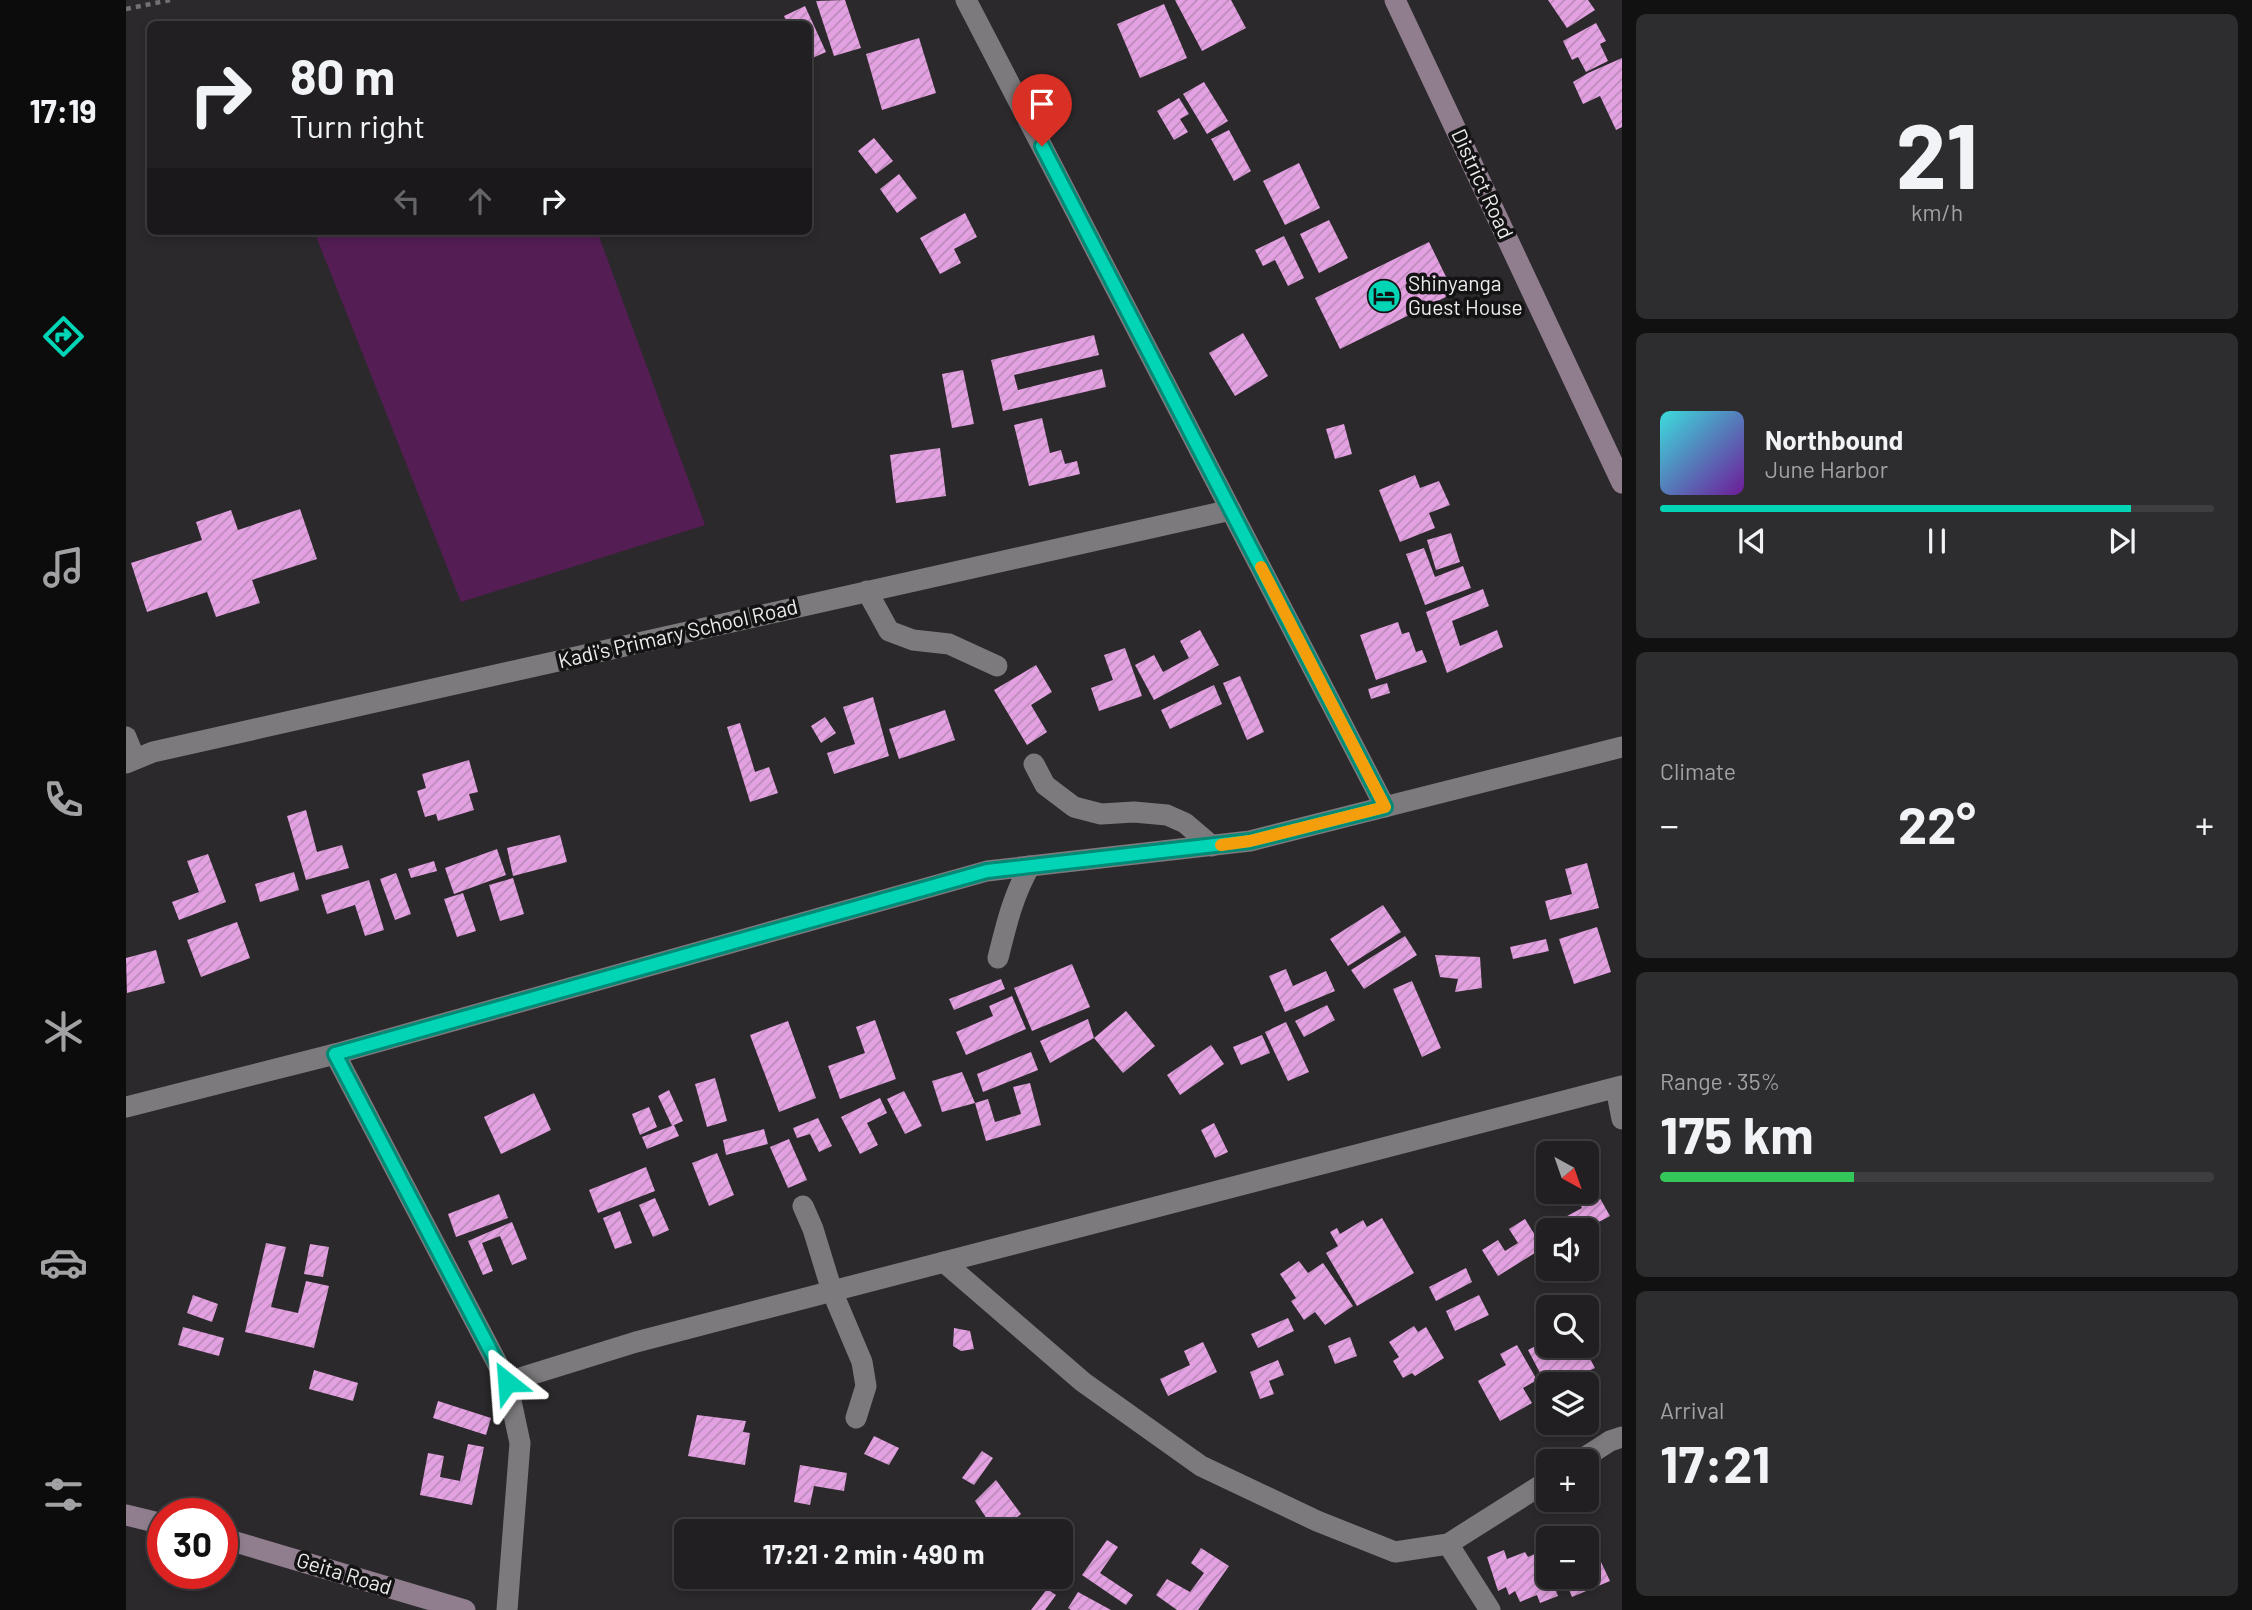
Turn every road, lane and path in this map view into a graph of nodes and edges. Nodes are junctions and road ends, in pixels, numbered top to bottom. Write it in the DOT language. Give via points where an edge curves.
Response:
graph roads {
  1 [pos="170,0"];
  2 [pos="966,0"];
  3 [pos="1395,0"];
  4 [pos="126,9"];
  5 [pos="1622,483"];
  6 [pos="1231,510"];
  7 [pos="867,592"];
  8 [pos="997,666"];
  9 [pos="126,737"];
  10 [pos="1622,747"];
  11 [pos="130,761"];
  12 [pos="1034,764"];
  13 [pos="1385,807"];
  14 [pos="1212,846"];
  15 [pos="1030,866"];
  16 [pos="998,958"];
  17 [pos="335,1054"];
  18 [pos="1619,1087"];
  19 [pos="126,1107"];
  20 [pos="1622,1119"];
  21 [pos="803,1206"];
  22 [pos="944,1262"];
  23 [pos="832,1291"];
  24 [pos="507,1382"];
  25 [pos="856,1418"];
  26 [pos="1618,1436"];
  27 [pos="1598,1449"];
  28 [pos="1536,1488"];
  29 [pos="126,1515"];
  30 [pos="147,1520"];
  31 [pos="238,1543"];
  32 [pos="1448,1544"];
  33 [pos="465,1610"];
  34 [pos="507,1610"];
  35 [pos="1490,1610"];
  1 -- 4 [label="path"];
  2 -- 6 [label="street"];
  3 -- 5 [label="street, District Road"];
  6 -- 7 [label="street, Kadi's Primary School Road"];
  6 -- 13 [label="street"];
  7 -- 8 [label="street" via="889,631 913,640 948,644"];
  7 -- 11 [label="street, Kadi's Primary School Road" via="166,748"];
  9 -- 11 [label="street"];
  10 -- 13 [label="street"];
  12 -- 14 [label="street" via="1045,785 1074,807 1101,814 1167,815"];
  13 -- 14 [label="street"];
  14 -- 15 [label="street"];
  15 -- 16 [label="street" via="1008,917"];
  15 -- 17 [label="street" via="987,871"];
  17 -- 19 [label="street"];
  17 -- 24 [label="street"];
  18 -- 20 [label="street"];
  18 -- 22 [label="street"];
  21 -- 23 [label="street"];
  22 -- 23 [label="street"];
  22 -- 32 [label="street" via="1083,1382 1201,1466 1395,1552"];
  23 -- 24 [label="street" via="636,1342"];
  23 -- 25 [label="street" via="862,1362 866,1386"];
  24 -- 34 [label="street" via="520,1443"];
  26 -- 27 [label="street"];
  28 -- 32 [label="street"];
  29 -- 30 [label="street"];
  31 -- 33 [label="street, Geita Road"];
  32 -- 35 [label="street"];
}
